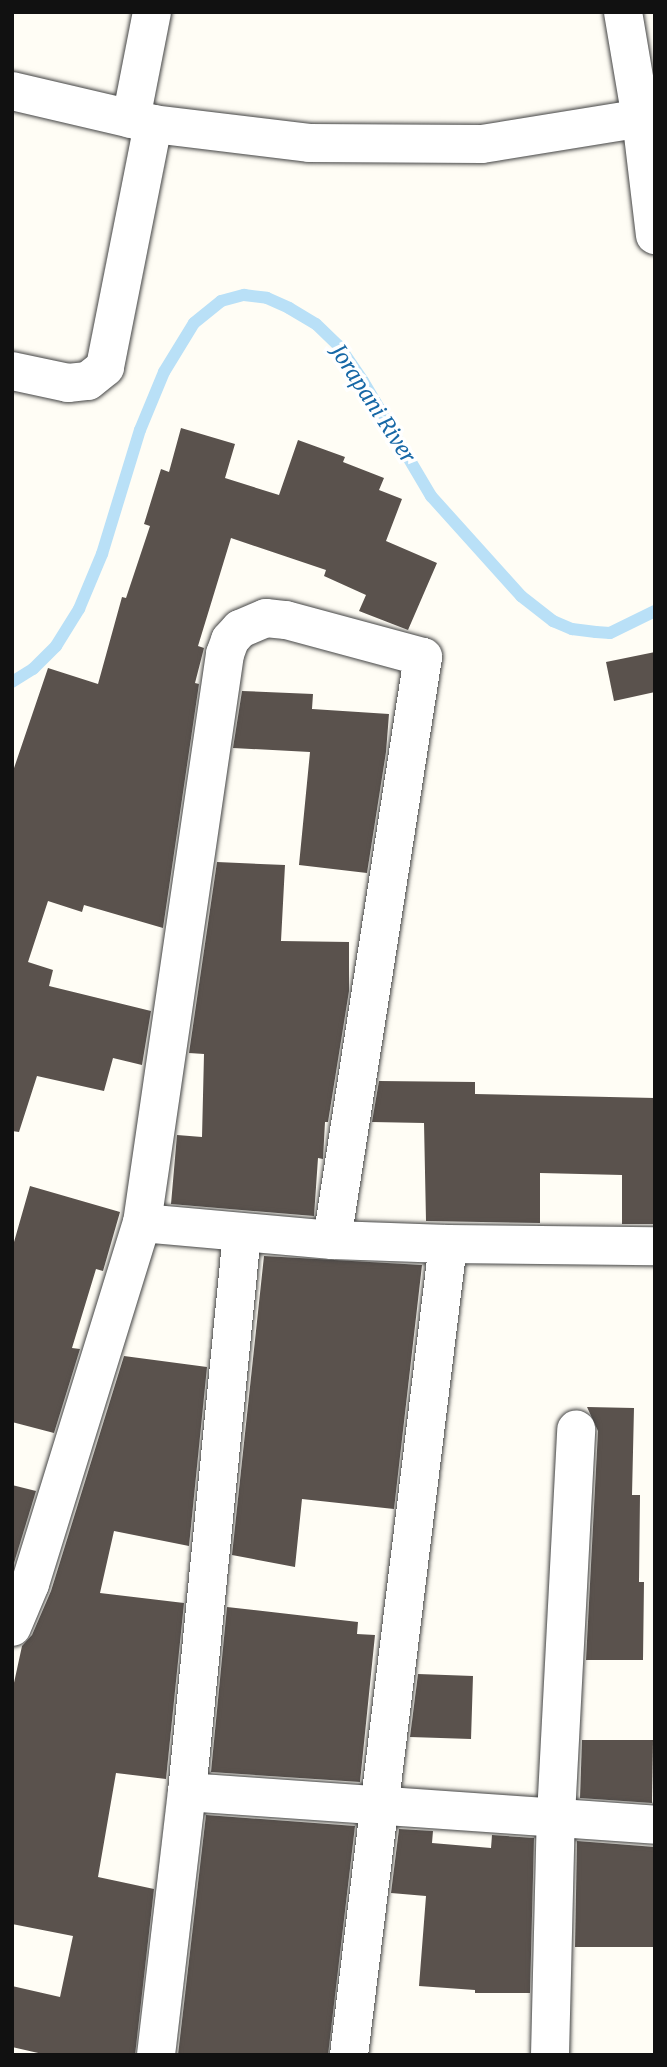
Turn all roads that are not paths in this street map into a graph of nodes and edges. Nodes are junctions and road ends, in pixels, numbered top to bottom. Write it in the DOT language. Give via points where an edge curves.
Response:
graph roads {
  1 [pos="152,12"];
  2 [pos="623,12"];
  3 [pos="12,91"];
  4 [pos="648,117"];
  5 [pos="142,121"];
  6 [pos="655,235"];
  7 [pos="12,371"];
  8 [pos="142,1223"];
  9 [pos="242,1233"];
  10 [pos="332,1240"];
  11 [pos="448,1244"];
  12 [pos="655,1246"];
  13 [pos="576,1430"];
  14 [pos="21,1581"];
  15 [pos="12,1627"];
  16 [pos="187,1792"];
  17 [pos="380,1804"];
  18 [pos="556,1816"];
  19 [pos="655,1825"];
  20 [pos="156,2055"];
  21 [pos="349,2055"];
  22 [pos="550,2055"];
  1 -- 5 [label="street"];
  2 -- 4 [label="street"];
  3 -- 5 [label="street"];
  4 -- 5 [label="street" via="482,144 309,143"];
  4 -- 6 [label="street"];
  5 -- 7 [label="street" via="105,367 88,382 68,383"];
  8 -- 9 [label="street"];
  8 -- 10 [label="street" via="225,654 240,629 266,618 423,657"];
  8 -- 14 [label="street"];
  9 -- 10 [label="street"];
  9 -- 16 [label="street"];
  10 -- 11 [label="street"];
  11 -- 12 [label="street"];
  11 -- 17 [label="street"];
  13 -- 18 [label="street"];
  14 -- 15 [label="street"];
  16 -- 17 [label="street"];
  16 -- 20 [label="street"];
  17 -- 18 [label="street"];
  17 -- 21 [label="street"];
  18 -- 19 [label="street"];
  18 -- 22 [label="street"];
}
